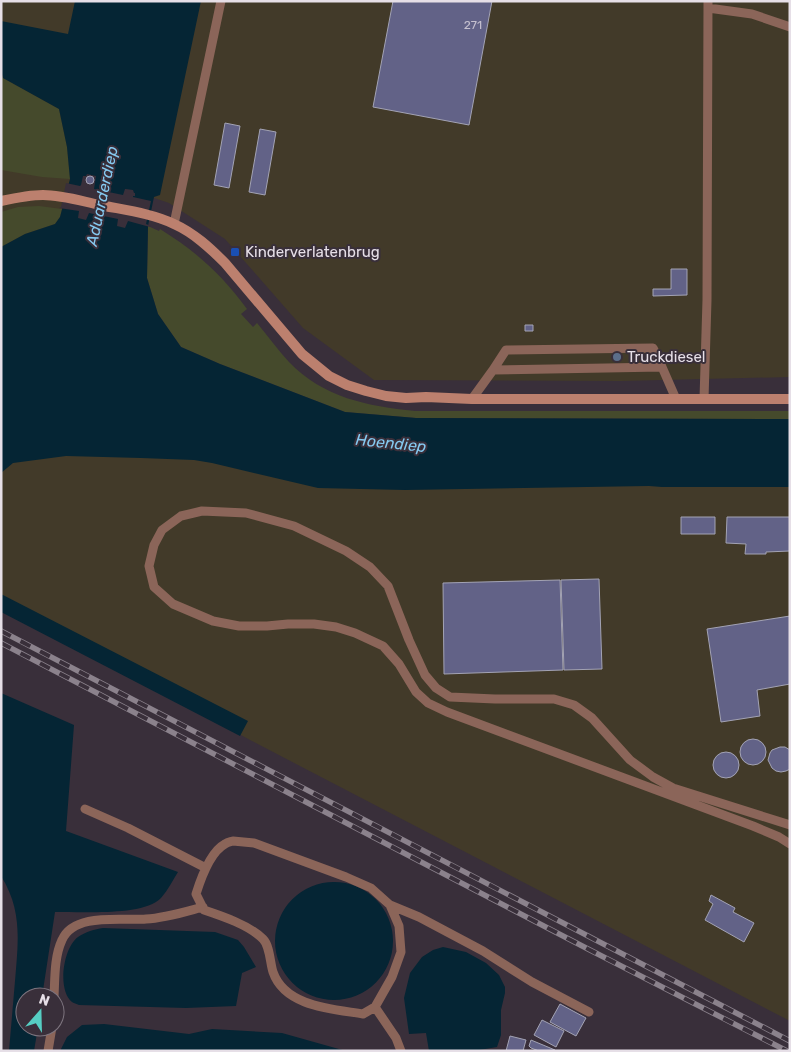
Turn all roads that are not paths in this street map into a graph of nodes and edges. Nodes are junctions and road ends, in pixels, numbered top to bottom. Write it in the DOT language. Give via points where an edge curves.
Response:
graph roads {
  1 [pos="220,1"];
  2 [pos="708,4"];
  3 [pos="790,27"];
  4 [pos="1,201"];
  5 [pos="174,224"];
  6 [pos="662,366"];
  7 [pos="493,370"];
  8 [pos="472,399"];
  9 [pos="676,399"];
  10 [pos="704,399"];
  11 [pos="790,399"];
  12 [pos="85,809"];
  13 [pos="790,825"];
  14 [pos="790,844"];
  15 [pos="206,868"];
  16 [pos="390,905"];
  17 [pos="203,907"];
  18 [pos="55,987"];
  19 [pos="375,1007"];
  20 [pos="589,1012"];
  21 [pos="50,1037"];
  22 [pos="48,1051"];
  23 [pos="402,1051"];
  1 -- 5 [label="lane"];
  2 -- 3 [label="lane"];
  2 -- 10 [label="lane"];
  4 -- 5 [label="main road" via="24,196 63,197 156,217"];
  5 -- 8 [label="main road" via="215,253 302,354 330,376 366,392 386,396"];
  6 -- 7 [label="lane"];
  6 -- 7 [label="lane" via="653,348 506,350"];
  6 -- 9 [label="lane"];
  7 -- 8 [label="lane"];
  8 -- 9 [label="main road"];
  9 -- 10 [label="main road"];
  10 -- 11 [label="main road"];
  12 -- 15 [label="lane"];
  13 -- 14 [label="lane" via="673,788 653,777 630,760 592,718 574,705 554,699 450,697 443,693 425,674 388,586 370,566 294,526 246,512 202,512 181,516 162,530 154,545 149,566 154,587 173,604 213,621 239,626 314,624 355,633 383,646 399,664 416,692 428,703 753,826"];
  15 -- 16 [label="lane" via="212,856 225,844 233,841 254,843 371,888"];
  15 -- 17 [label="lane" via="196,894"];
  16 -- 19 [label="lane" via="399,926 400,952 392,977"];
  16 -- 20 [label="lane" via="483,951"];
  17 -- 18 [label="lane" via="147,919 78,924 62,938"];
  17 -- 19 [label="lane" via="264,940 274,974 283,989 302,1001 318,1007 363,1014"];
  19 -- 23 [label="lane"];
  21 -- 22 [label="lane"];
}
